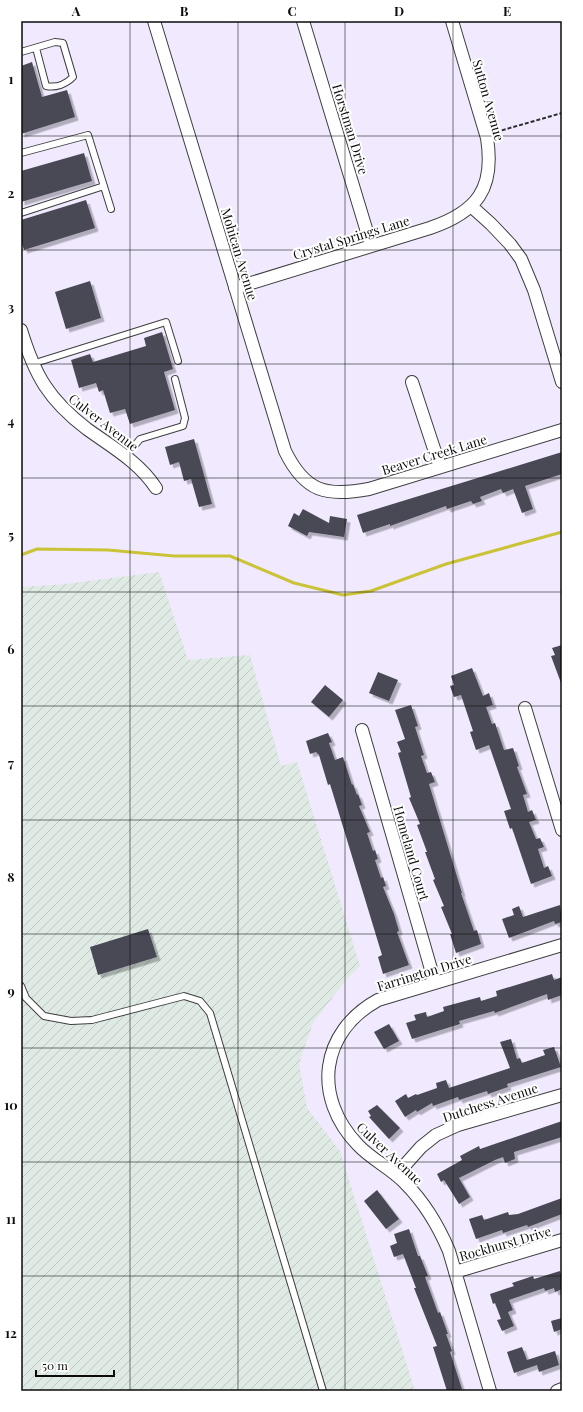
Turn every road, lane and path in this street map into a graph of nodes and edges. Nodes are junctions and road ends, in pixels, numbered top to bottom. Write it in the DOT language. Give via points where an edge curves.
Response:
graph roads {
  1 [pos="154,21"];
  2 [pos="303,21"];
  3 [pos="452,21"];
  4 [pos="36,48"];
  5 [pos="21,52"];
  6 [pos="562,113"];
  7 [pos="486,135"];
  8 [pos="21,153"];
  9 [pos="104,186"];
  10 [pos="471,206"];
  11 [pos="110,209"];
  12 [pos="21,213"];
  13 [pos="371,245"];
  14 [pos="236,288"];
  15 [pos="21,330"];
  16 [pos="178,361"];
  17 [pos="32,364"];
  18 [pos="175,379"];
  19 [pos="412,382"];
  20 [pos="562,382"];
  21 [pos="562,430"];
  22 [pos="126,456"];
  23 [pos="440,467"];
  24 [pos="314,486"];
  25 [pos="156,488"];
  26 [pos="525,708"];
  27 [pos="362,730"];
  28 [pos="557,798"];
  29 [pos="562,830"];
  30 [pos="562,945"];
  31 [pos="435,983"];
  32 [pos="21,986"];
  33 [pos="328,1067"];
  34 [pos="562,1094"];
  35 [pos="396,1175"];
  36 [pos="562,1240"];
  37 [pos="455,1272"];
  38 [pos="562,1390"];
  39 [pos="323,1391"];
  40 [pos="490,1391"];
  41 [pos="557,1391"];
  1 -- 14 [label="street, Mohican Avenue"];
  2 -- 13 [label="street, Horstman Drive"];
  3 -- 7 [label="street, Sutton Avenue"];
  4 -- 4 [label="lane" via="55,42 62,43 73,77 67,82 52,87 46,86"];
  4 -- 5 [label="lane"];
  6 -- 7 [label="path"];
  7 -- 10 [label="street, Sutton Avenue" via="490,156 489,168 481,193"];
  8 -- 9 [label="lane" via="88,135"];
  9 -- 11 [label="lane"];
  9 -- 12 [label="lane"];
  10 -- 13 [label="street, Crystal Springs Lane" via="450,221"];
  10 -- 20 [label="street" via="501,234 521,259 532,285"];
  13 -- 14 [label="street, Crystal Springs Lane"];
  14 -- 24 [label="street, Mohican Avenue" via="285,451 301,477"];
  15 -- 17 [label="street, Culver Avenue"];
  16 -- 17 [label="lane" via="166,322"];
  17 -- 22 [label="street, Culver Avenue" via="45,387 63,408"];
  18 -- 22 [label="lane" via="185,418 183,426 140,438"];
  19 -- 23 [label="street"];
  21 -- 23 [label="street, Beaver Creek Lane"];
  22 -- 25 [label="street, Culver Avenue" via="142,470"];
  23 -- 24 [label="street, Beaver Creek Lane" via="369,489 350,492 324,490"];
  26 -- 28 [label="street"];
  27 -- 31 [label="street, Homeland Court"];
  28 -- 29 [label="street"];
  30 -- 31 [label="street, Farrington Drive"];
  31 -- 33 [label="street, Farrington Drive" via="384,998 361,1011 345,1027 336,1042"];
  32 -- 39 [label="lane" via="26,998 44,1016 71,1020 92,1020 184,996 200,1001 210,1013"];
  33 -- 35 [label="street, Culver Avenue" via="331,1100 347,1132 374,1160"];
  34 -- 35 [label="street, Dutchess Avenue" via="458,1125 436,1135 421,1147"];
  35 -- 37 [label="street, Culver Avenue" via="430,1212 449,1251"];
  36 -- 37 [label="street, Rockhurst Drive"];
  37 -- 40 [label="street, Culver Avenue"];
  38 -- 41 [label="street"];
}
